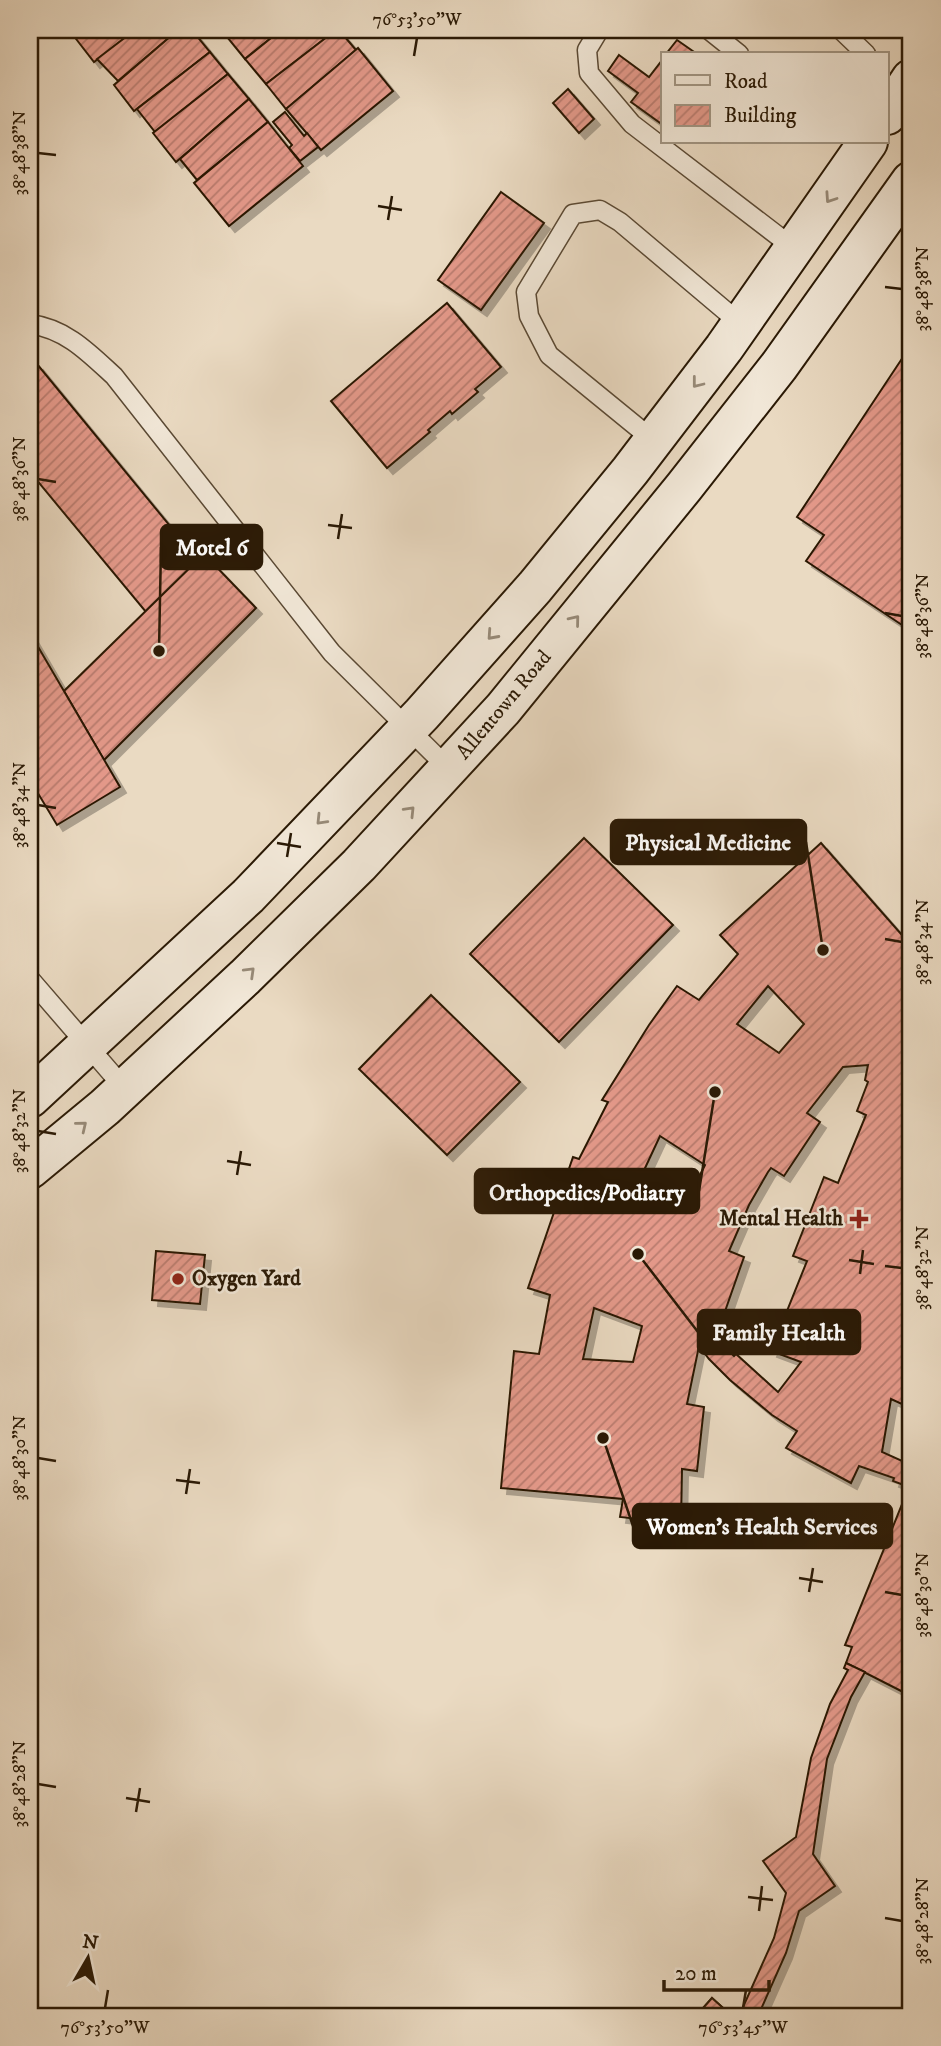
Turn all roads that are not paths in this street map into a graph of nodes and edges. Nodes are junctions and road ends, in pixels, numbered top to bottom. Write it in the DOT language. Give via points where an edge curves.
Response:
graph roads {
  1 [pos="599,30"];
  2 [pos="709,30"];
  3 [pos="841,30"];
  4 [pos="736,52"];
  5 [pos="864,52"];
  6 [pos="859,145"];
  7 [pos="911,181"];
  8 [pos="795,249"];
  9 [pos="30,324"];
  10 [pos="741,324"];
  11 [pos="653,440"];
  12 [pos="408,729"];
  13 [pos="449,769"];
  14 [pos="30,979"];
  15 [pos="87,1046"];
  16 [pos="125,1089"];
  17 [pos="30,1098"];
  18 [pos="30,1169"];
  1 -- 8 [label="lane" via="587,50 589,73 632,124"];
  2 -- 4 [label="lane"];
  3 -- 5 [label="lane"];
  6 -- 8 [label="main road, one-way"];
  13 -- 7 [label="main road, Allentown Road, one-way" via="684,487 779,366"];
  8 -- 10 [label="main road"];
  9 -- 12 [label="lane" via="50,327 73,339 114,376 332,653"];
  10 -- 11 [label="main road, one-way"];
  10 -- 11 [label="lane" via="610,216 600,210 573,214 526,292 529,316 549,355"];
  11 -- 12 [label="main road, one-way" via="535,587"];
  12 -- 13 [label="lane"];
  12 -- 15 [label="main road, one-way" via="248,896"];
  16 -- 13 [label="main road, Allentown Road, one-way" via="359,865"];
  14 -- 15 [label="lane"];
  15 -- 16 [label="lane"];
  15 -- 17 [label="main road"];
  18 -- 16 [label="main road, Allentown Road, one-way"];
}
